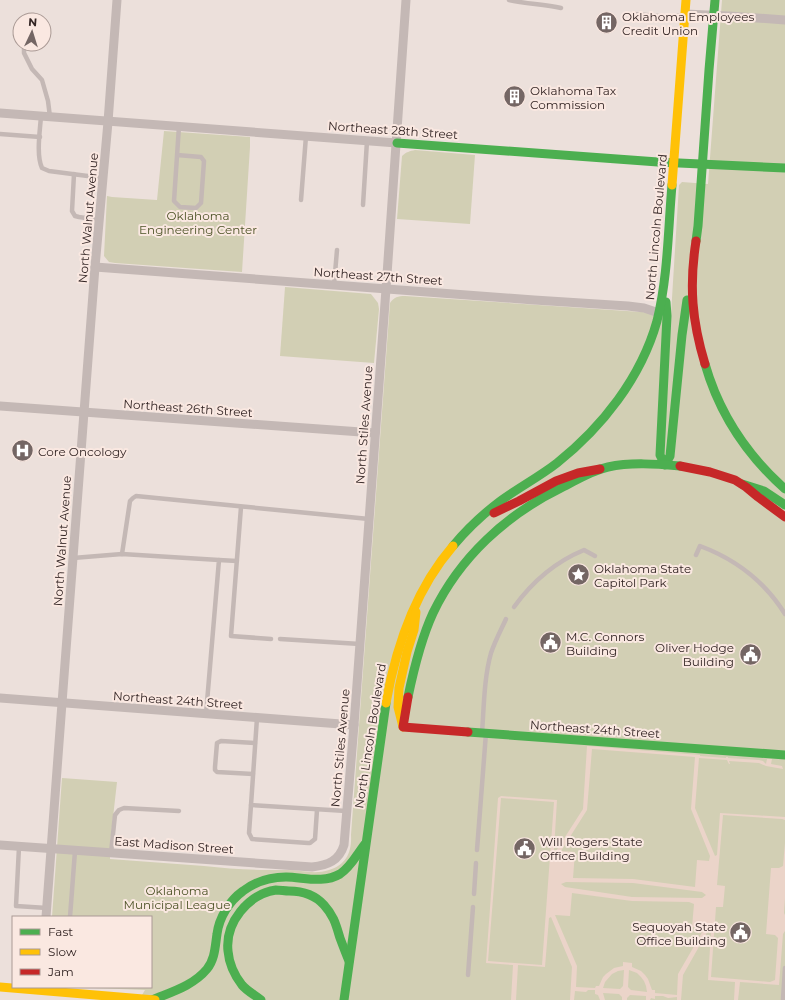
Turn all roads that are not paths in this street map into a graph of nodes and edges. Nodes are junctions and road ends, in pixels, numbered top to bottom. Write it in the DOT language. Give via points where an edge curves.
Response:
graph roads {
  1 [pos="117,0"];
  2 [pos="406,0"];
  3 [pos="509,0"];
  4 [pos="686,0"];
  5 [pos="715,0"];
  6 [pos="561,8"];
  7 [pos="634,14"];
  8 [pos="685,14"];
  9 [pos="713,16"];
  10 [pos="785,20"];
  11 [pos="24,52"];
  12 [pos="0,113"];
  13 [pos="46,116"];
  14 [pos="108,122"];
  15 [pos="180,126"];
  16 [pos="0,134"];
  17 [pos="306,136"];
  18 [pos="40,137"];
  19 [pos="368,141"];
  20 [pos="397,143"];
  21 [pos="177,155"];
  22 [pos="674,162"];
  23 [pos="702,163"];
  24 [pos="785,168"];
  25 [pos="74,174"];
  26 [pos="103,178"];
  27 [pos="301,200"];
  28 [pos="363,205"];
  29 [pos="99,220"];
  30 [pos="337,250"];
  31 [pos="95,267"];
  32 [pos="692,271"];
  33 [pos="664,280"];
  34 [pos="334,285"];
  35 [pos="386,289"];
  36 [pos="659,313"];
  37 [pos="0,406"];
  38 [pos="84,412"];
  39 [pos="375,433"];
  40 [pos="665,465"];
  41 [pos="600,469"];
  42 [pos="742,484"];
  43 [pos="785,490"];
  44 [pos="785,505"];
  45 [pos="241,506"];
  46 [pos="785,517"];
  47 [pos="369,519"];
  48 [pos="477,519"];
  49 [pos="122,554"];
  50 [pos="696,554"];
  51 [pos="595,556"];
  52 [pos="73,558"];
  53 [pos="219,560"];
  54 [pos="237,561"];
  55 [pos="418,598"];
  56 [pos="514,607"];
  57 [pos="785,614"];
  58 [pos="506,618"];
  59 [pos="271,639"];
  60 [pos="280,639"];
  61 [pos="360,644"];
  62 [pos="0,698"];
  63 [pos="62,703"];
  64 [pos="206,714"];
  65 [pos="257,718"];
  66 [pos="354,725"];
  67 [pos="403,727"];
  68 [pos="484,733"];
  69 [pos="255,743"];
  70 [pos="785,755"];
  71 [pos="253,774"];
  72 [pos="251,805"];
  73 [pos="317,810"];
  74 [pos="179,811"];
  75 [pos="346,811"];
  76 [pos="366,842"];
  77 [pos="0,845"];
  78 [pos="19,846"];
  79 [pos="51,849"];
  80 [pos="478,850"];
  81 [pos="75,851"];
  82 [pos="342,852"];
  83 [pos="111,853"];
  84 [pos="476,863"];
  85 [pos="474,894"];
  86 [pos="473,907"];
  87 [pos="46,913"];
  88 [pos="70,916"];
  89 [pos="349,962"];
  90 [pos="785,968"];
  91 [pos="468,975"];
  92 [pos="0,987"];
  93 [pos="12,987"];
  94 [pos="41,988"];
  95 [pos="344,999"];
  96 [pos="783,999"];
  97 [pos="152,1000"];
  98 [pos="155,1000"];
  99 [pos="261,1000"];
  1 -- 14 [label="street, North Walnut Avenue"];
  2 -- 20 [label="street, North Stiles Avenue"];
  3 -- 6 [label="lane"];
  4 -- 8 [label="main road, North Lincoln Boulevard"];
  5 -- 9 [label="main road"];
  7 -- 8 [label="lane" via="672,17"];
  8 -- 9 [label="street"];
  8 -- 22 [label="main road, North Lincoln Boulevard"];
  9 -- 10 [label="street"];
  9 -- 23 [label="main road"];
  11 -- 13 [label="lane" via="32,69 42,80 48,101"];
  12 -- 13 [label="street, Northeast 28th Street"];
  13 -- 14 [label="street, Northeast 28th Street"];
  13 -- 18 [label="lane"];
  14 -- 15 [label="street, Northeast 28th Street"];
  14 -- 26 [label="street, North Walnut Avenue"];
  15 -- 17 [label="street, Northeast 28th Street"];
  15 -- 21 [label="lane"];
  16 -- 18 [label="lane"];
  17 -- 19 [label="street, Northeast 28th Street"];
  17 -- 27 [label="lane"];
  18 -- 25 [label="lane" via="39,160 42,168"];
  19 -- 20 [label="street, Northeast 28th Street"];
  19 -- 28 [label="lane"];
  20 -- 22 [label="main road, Northeast 28th Street"];
  20 -- 35 [label="street, North Stiles Avenue"];
  21 -- 21 [label="lane" via="174,202 180,207 196,208 201,203 204,161 201,157"];
  22 -- 23 [label="main road, Northeast 28th Street"];
  22 -- 33 [label="main road, North Lincoln Boulevard"];
  23 -- 24 [label="main road, Northeast 28th Street"];
  23 -- 32 [label="main road"];
  25 -- 26 [label="lane"];
  25 -- 29 [label="lane" via="72,211 75,216"];
  26 -- 29 [label="street, North Walnut Avenue"];
  29 -- 31 [label="street, North Walnut Avenue"];
  30 -- 34 [label="lane"];
  31 -- 34 [label="street, Northeast 27th Street"];
  31 -- 38 [label="street, North Walnut Avenue"];
  32 -- 40 [label="main road" via="682,335 670,456"];
  32 -- 43 [label="main road" via="695,322 710,378 729,420 742,441"];
  33 -- 36 [label="main road, North Lincoln Boulevard"];
  33 -- 40 [label="main road" via="667,316 660,455"];
  34 -- 35 [label="street, Northeast 27th Street"];
  35 -- 36 [label="street, Northeast 27th Street" via="628,306"];
  35 -- 39 [label="street, North Stiles Avenue"];
  36 -- 48 [label="main road, North Lincoln Boulevard" via="644,357 627,387 603,420 570,452"];
  37 -- 38 [label="street, Northeast 26th Street"];
  38 -- 39 [label="street, Northeast 26th Street"];
  38 -- 52 [label="street, North Walnut Avenue"];
  39 -- 47 [label="street, North Stiles Avenue"];
  40 -- 41 [label="main road" via="622,465"];
  40 -- 42 [label="main road" via="705,471"];
  41 -- 48 [label="main road" via="578,472 498,512"];
  41 -- 67 [label="main road" via="524,508 490,536 452,580 432,617 419,651"];
  42 -- 44 [label="main road" via="764,491"];
  42 -- 46 [label="main road"];
  45 -- 47 [label="lane"];
  45 -- 49 [label="lane" via="136,496 130,501"];
  45 -- 54 [label="lane"];
  47 -- 61 [label="street, North Stiles Avenue"];
  48 -- 55 [label="main road, North Lincoln Boulevard" via="457,540"];
  49 -- 52 [label="lane"];
  49 -- 53 [label="lane"];
  50 -- 57 [label="lane" via="700,546 726,557 755,578"];
  51 -- 56 [label="lane" via="584,550 559,562 533,584"];
  52 -- 63 [label="street, North Walnut Avenue"];
  53 -- 54 [label="lane"];
  53 -- 64 [label="lane"];
  54 -- 59 [label="lane" via="231,636"];
  55 -- 67 [label="main road" via="414,630 399,688 398,707"];
  55 -- 76 [label="main road, North Lincoln Boulevard" via="404,629 393,664"];
  58 -- 68 [label="lane" via="492,652 487,673"];
  60 -- 61 [label="lane"];
  61 -- 66 [label="street, North Stiles Avenue"];
  62 -- 63 [label="street, Northeast 24th Street"];
  63 -- 64 [label="street, Northeast 24th Street"];
  63 -- 79 [label="street, North Walnut Avenue"];
  64 -- 65 [label="street, Northeast 24th Street"];
  65 -- 66 [label="street, Northeast 24th Street"];
  65 -- 69 [label="lane"];
  66 -- 75 [label="street, North Stiles Avenue"];
  67 -- 68 [label="main road, Northeast 24th Street"];
  68 -- 70 [label="main road, Northeast 24th Street"];
  68 -- 80 [label="lane"];
  69 -- 71 [label="lane"];
  69 -- 71 [label="lane" via="219,741 215,767 217,772"];
  71 -- 72 [label="lane"];
  72 -- 73 [label="lane"];
  72 -- 73 [label="lane" via="249,833 252,838 308,843 315,839"];
  73 -- 75 [label="lane"];
  74 -- 83 [label="lane" via="124,808 119,810 115,815"];
  75 -- 82 [label="street, North Stiles Avenue"];
  76 -- 89 [label="main road, North Lincoln Boulevard"];
  76 -- 97 [label="main road" via="347,868 333,877 278,877 266,879 242,892 232,902 220,922 214,957 208,969 191,983"];
  77 -- 78 [label="street, East Madison Street"];
  78 -- 79 [label="street, East Madison Street"];
  78 -- 87 [label="lane" via="16,906"];
  79 -- 81 [label="street, East Madison Street"];
  79 -- 87 [label="street, North Walnut Avenue"];
  81 -- 83 [label="street, East Madison Street"];
  81 -- 88 [label="lane"];
  82 -- 83 [label="street, East Madison Street" via="330,863 312,867"];
  84 -- 85 [label="lane"];
  86 -- 91 [label="lane"];
  89 -- 95 [label="main road, North Lincoln Boulevard"];
  89 -- 99 [label="main road" via="339,937 338,927 320,901 292,890 265,892 253,898 236,915 230,929 228,946 229,960 234,973 247,990"];
  90 -- 96 [label="lane"];
  92 -- 93 [label="main road"];
  94 -- 97 [label="main road"];
  97 -- 98 [label="main road"];
}
